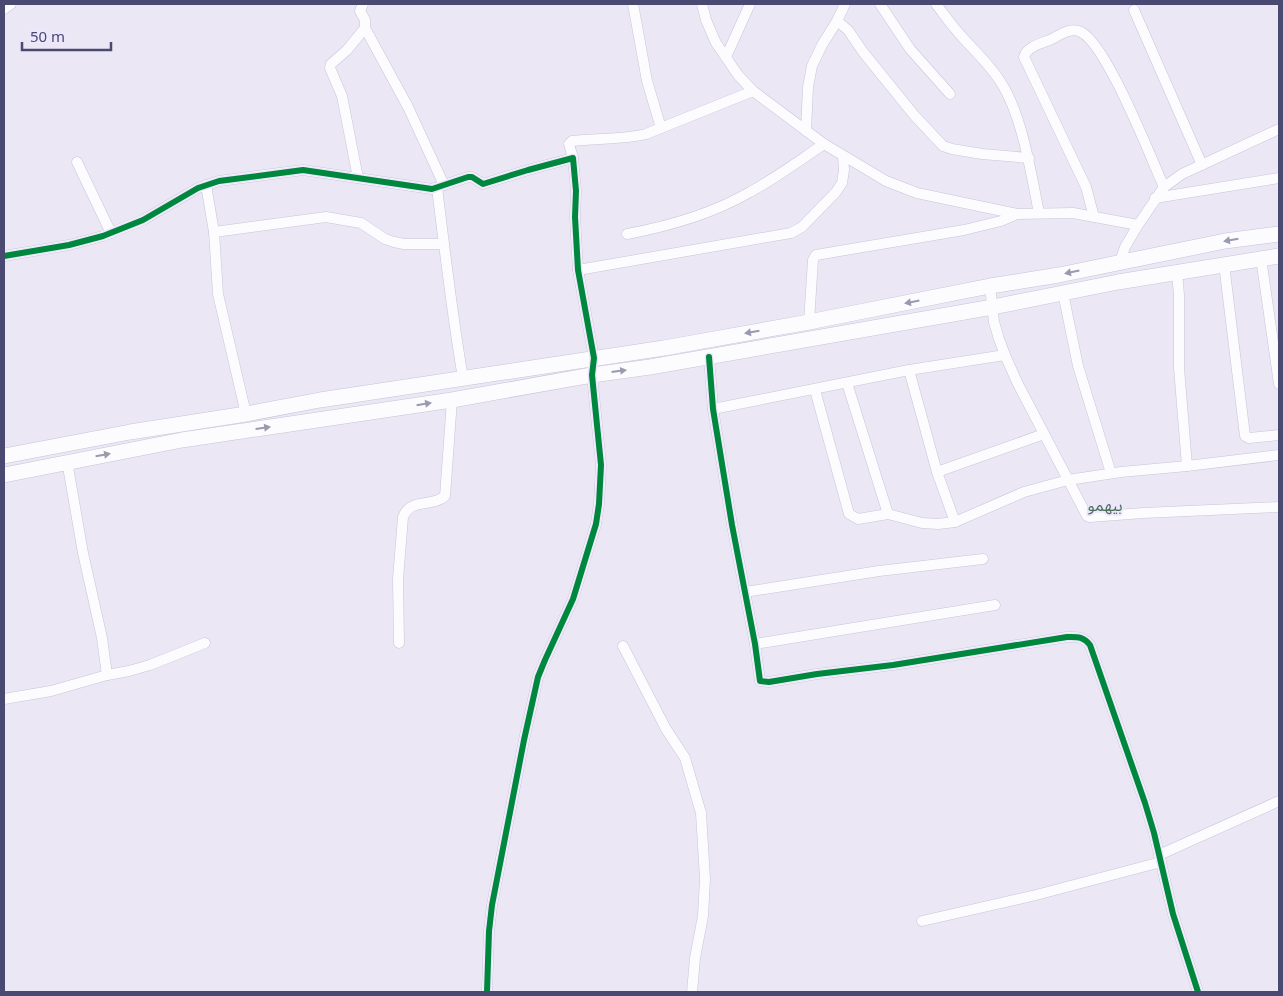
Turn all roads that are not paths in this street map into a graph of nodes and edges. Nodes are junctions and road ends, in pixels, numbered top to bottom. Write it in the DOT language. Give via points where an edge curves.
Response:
graph roads {
  1 [pos="11,4"];
  2 [pos="363,4"];
  3 [pos="633,4"];
  4 [pos="702,4"];
  5 [pos="750,4"];
  6 [pos="845,4"];
  7 [pos="880,4"];
  8 [pos="936,4"];
  9 [pos="4,9"];
  10 [pos="1134,10"];
  11 [pos="838,21"];
  12 [pos="365,28"];
  13 [pos="726,57"];
  14 [pos="753,91"];
  15 [pos="950,94"];
  16 [pos="661,128"];
  17 [pos="1279,129"];
  18 [pos="806,131"];
  19 [pos="824,144"];
  20 [pos="843,156"];
  21 [pos="573,158"];
  22 [pos="1029,158"];
  23 [pos="77,162"];
  24 [pos="1202,165"];
  25 [pos="358,178"];
  26 [pos="1279,178"];
  27 [pos="206,185"];
  28 [pos="440,186"];
  29 [pos="1164,187"];
  30 [pos="1155,198"];
  31 [pos="1039,213"];
  32 [pos="1017,214"];
  33 [pos="1094,217"];
  34 [pos="1138,225"];
  35 [pos="214,232"];
  36 [pos="111,233"];
  37 [pos="628,234"];
  38 [pos="1279,234"];
  39 [pos="444,244"];
  40 [pos="4,256"];
  41 [pos="1279,256"];
  42 [pos="1261,258"];
  43 [pos="1120,262"];
  44 [pos="1224,264"];
  45 [pos="578,270"];
  46 [pos="1177,272"];
  47 [pos="990,286"];
  48 [pos="1063,293"];
  49 [pos="993,307"];
  50 [pos="809,322"];
  51 [pos="1005,355"];
  52 [pos="709,357"];
  53 [pos="594,358"];
  54 [pos="909,370"];
  55 [pos="592,375"];
  56 [pos="463,378"];
  57 [pos="847,383"];
  58 [pos="1279,384"];
  59 [pos="815,390"];
  60 [pos="452,400"];
  61 [pos="713,409"];
  62 [pos="246,414"];
  63 [pos="1044,434"];
  64 [pos="1279,435"];
  65 [pos="1279,455"];
  66 [pos="4,456"];
  67 [pos="67,462"];
  68 [pos="1187,466"];
  69 [pos="937,472"];
  70 [pos="1111,473"];
  71 [pos="4,475"];
  72 [pos="1068,480"];
  73 [pos="1279,507"];
  74 [pos="888,514"];
  75 [pos="954,522"];
  76 [pos="983,559"];
  77 [pos="745,592"];
  78 [pos="995,605"];
  79 [pos="205,642"];
  80 [pos="399,643"];
  81 [pos="755,644"];
  82 [pos="623,646"];
  83 [pos="107,675"];
  84 [pos="4,699"];
  85 [pos="1279,801"];
  86 [pos="1160,859"];
  87 [pos="922,921"];
  88 [pos="487,992"];
  89 [pos="692,992"];
  90 [pos="1198,992"];
  1 -- 9 [label="street"];
  2 -- 12 [label="street" via="360,11"];
  3 -- 16 [label="street" via="647,81"];
  4 -- 13 [label="street" via="716,43"];
  5 -- 13 [label="street"];
  6 -- 11 [label="street"];
  7 -- 15 [label="street" via="910,50"];
  8 -- 22 [label="street" via="1001,82"];
  10 -- 24 [label="street"];
  11 -- 18 [label="street" via="812,66"];
  11 -- 22 [label="street" via="914,115 944,146"];
  12 -- 25 [label="street" via="330,68 342,96"];
  12 -- 28 [label="street" via="408,107"];
  13 -- 14 [label="street"];
  14 -- 16 [label="street"];
  14 -- 18 [label="street"];
  16 -- 21 [label="street" via="631,138 572,142 569,144"];
  17 -- 24 [label="street"];
  18 -- 19 [label="street"];
  19 -- 20 [label="street"];
  19 -- 37 [label="street" via="750,193 679,222"];
  20 -- 32 [label="street" via="900,188"];
  20 -- 45 [label="street" via="842,183 798,230 772,238"];
  21 -- 28 [label="street" via="484,184 468,177"];
  21 -- 45 [label="street"];
  22 -- 31 [label="street"];
  23 -- 36 [label="street"];
  24 -- 29 [label="street"];
  25 -- 27 [label="street" via="303,170"];
  25 -- 28 [label="street" via="427,188"];
  26 -- 30 [label="street"];
  27 -- 35 [label="street"];
  27 -- 36 [label="street" via="143,220"];
  28 -- 39 [label="street"];
  29 -- 30 [label="street"];
  29 -- 33 [label="street" via="1102,54 1086,36 1068,31 1028,50 1024,57 1086,188"];
  30 -- 34 [label="street"];
  31 -- 32 [label="street"];
  31 -- 33 [label="street"];
  32 -- 50 [label="street" via="964,230 816,255"];
  33 -- 34 [label="street"];
  34 -- 43 [label="street"];
  35 -- 39 [label="street" via="326,217 361,223 394,242"];
  35 -- 62 [label="street" via="218,294"];
  36 -- 40 [label="street" via="68,245"];
  38 -- 43 [label="main road, one-way"];
  39 -- 56 [label="street"];
  41 -- 42 [label="main road"];
  42 -- 44 [label="main road"];
  42 -- 58 [label="street"];
  43 -- 47 [label="main road, one-way"];
  44 -- 46 [label="main road"];
  44 -- 64 [label="street" via="1245,436"];
  45 -- 53 [label="street"];
  46 -- 48 [label="main road"];
  46 -- 68 [label="street" via="1179,368"];
  47 -- 49 [label="street"];
  47 -- 50 [label="main road, one-way"];
  48 -- 49 [label="main road"];
  48 -- 70 [label="street" via="1078,366"];
  49 -- 51 [label="street"];
  49 -- 52 [label="main road"];
  50 -- 53 [label="main road, one-way"];
  51 -- 54 [label="street"];
  51 -- 63 [label="street"];
  55 -- 52 [label="main road, one-way"];
  52 -- 61 [label="street"];
  53 -- 55 [label="street"];
  53 -- 56 [label="main road"];
  54 -- 57 [label="street"];
  54 -- 69 [label="street"];
  55 -- 60 [label="main road"];
  55 -- 88 [label="street" via="601,465 596,524 573,599 538,677 492,906"];
  56 -- 62 [label="main road"];
  57 -- 59 [label="street"];
  57 -- 74 [label="street"];
  59 -- 61 [label="street"];
  59 -- 74 [label="street" via="849,514 858,519"];
  67 -- 60 [label="main road, one-way" via="191,439"];
  60 -- 80 [label="street" via="445,496 438,501 414,505 406,510 403,517 398,579"];
  61 -- 77 [label="street"];
  62 -- 66 [label="main road"];
  63 -- 69 [label="street"];
  63 -- 72 [label="street"];
  65 -- 68 [label="street"];
  67 -- 71 [label="main road"];
  67 -- 83 [label="street"];
  68 -- 70 [label="street"];
  69 -- 75 [label="street"];
  70 -- 72 [label="street"];
  72 -- 73 [label="street" via="1089,517"];
  72 -- 75 [label="street" via="1024,492"];
  74 -- 75 [label="street" via="922,523"];
  76 -- 77 [label="street"];
  77 -- 81 [label="street"];
  78 -- 81 [label="street"];
  79 -- 83 [label="street" via="150,665"];
  81 -- 86 [label="street" via="760,681 769,682 1082,638 1090,645 1145,803"];
  82 -- 89 [label="street" via="666,729 685,758 701,813 705,879"];
  83 -- 84 [label="street" via="51,691"];
  85 -- 86 [label="street"];
  86 -- 87 [label="street" via="1036,895"];
  86 -- 90 [label="street" via="1173,914"];
}
